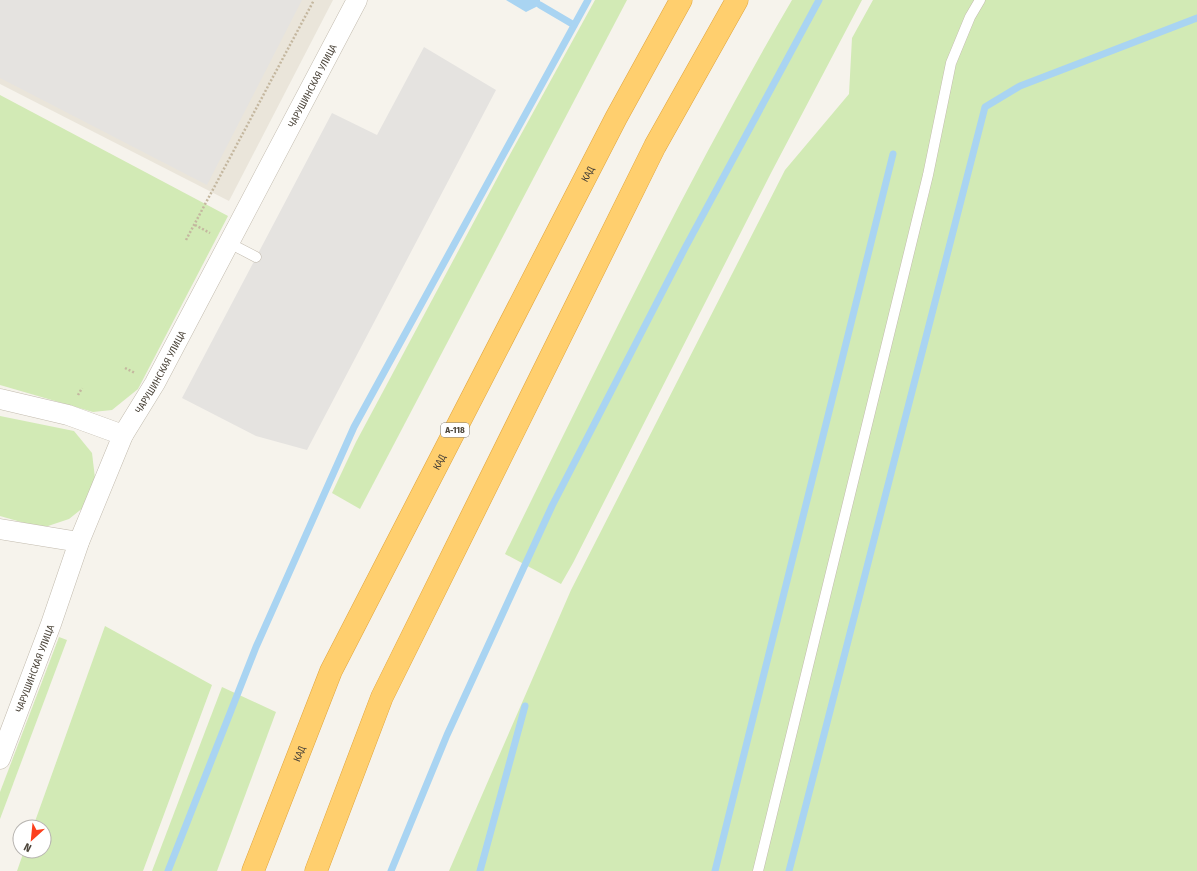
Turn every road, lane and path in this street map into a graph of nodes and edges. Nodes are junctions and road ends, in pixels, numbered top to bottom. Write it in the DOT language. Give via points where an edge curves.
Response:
graph roads {
  1 [pos="314,0"];
  2 [pos="357,0"];
  3 [pos="681,0"];
  4 [pos="737,0"];
  5 [pos="980,0"];
  6 [pos="186,240"];
  7 [pos="228,243"];
  8 [pos="256,257"];
  9 [pos="0,399"];
  10 [pos="123,435"];
  11 [pos="0,529"];
  12 [pos="79,542"];
  13 [pos="0,758"];
  14 [pos="253,871"];
  15 [pos="316,871"];
  16 [pos="758,871"];
  1 -- 6 [label="path"];
  2 -- 7 [label="street, ЧАРУШИНСКАЯ УЛИЦА"];
  3 -- 14 [label="highway, КАД / А-118" via="613,125 331,671"];
  4 -- 15 [label="highway" via="656,146 382,697"];
  5 -- 16 [label="lane" via="951,63 924,191"];
  7 -- 8 [label="lane"];
  7 -- 10 [label="street, ЧАРУШИНСКАЯ УЛИЦА" via="155,383"];
  9 -- 10 [label="street" via="68,415"];
  10 -- 12 [label="street, ЧАРУШИНСКАЯ УЛИЦА"];
  11 -- 12 [label="street"];
  12 -- 13 [label="street, ЧАРУШИНСКАЯ УЛИЦА"];
}
